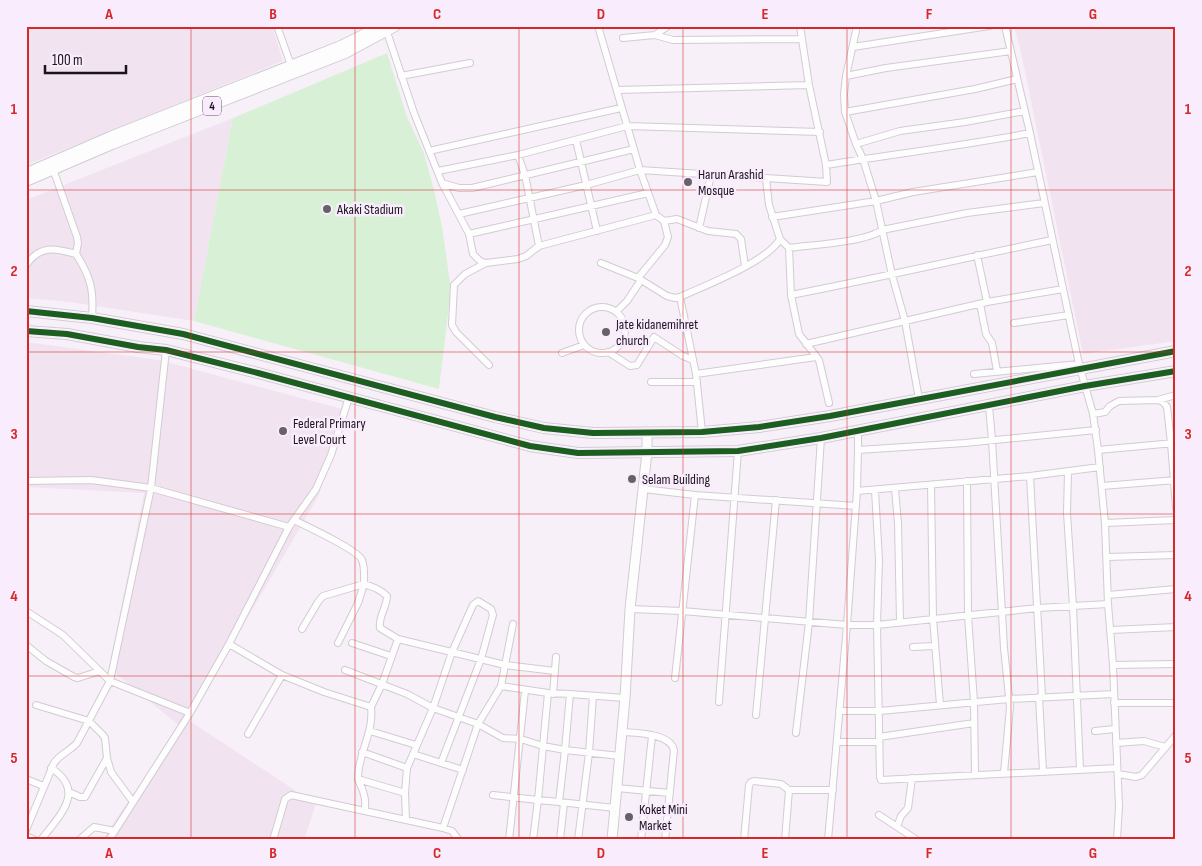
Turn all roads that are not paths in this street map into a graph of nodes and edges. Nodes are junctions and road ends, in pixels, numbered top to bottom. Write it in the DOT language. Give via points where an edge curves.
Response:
graph roads {
  1 [pos="277,26"];
  2 [pos="598,26"];
  3 [pos="668,26"];
  4 [pos="800,26"];
  5 [pos="857,26"];
  6 [pos="989,26"];
  7 [pos="1005,26"];
  8 [pos="388,28"];
  9 [pos="655,35"];
  10 [pos="623,38"];
  11 [pos="801,39"];
  12 [pos="853,47"];
  13 [pos="1011,52"];
  14 [pos="470,62"];
  15 [pos="293,70"];
  16 [pos="401,76"];
  17 [pos="846,76"];
  18 [pos="1018,80"];
  19 [pos="809,85"];
  20 [pos="617,90"];
  21 [pos="621,108"];
  22 [pos="844,112"];
  23 [pos="1025,112"];
  24 [pos="627,126"];
  25 [pos="820,132"];
  26 [pos="1030,133"];
  27 [pos="576,140"];
  28 [pos="856,144"];
  29 [pos="634,149"];
  30 [pos="429,151"];
  31 [pos="518,155"];
  32 [pos="863,159"];
  33 [pos="581,163"];
  34 [pos="826,165"];
  35 [pos="53,169"];
  36 [pos="640,170"];
  37 [pos="438,171"];
  38 [pos="1038,172"];
  39 [pos="26,173"];
  40 [pos="711,175"];
  41 [pos="525,176"];
  42 [pos="766,179"];
  43 [pos="26,181"];
  44 [pos="442,184"];
  45 [pos="586,185"];
  46 [pos="648,194"];
  47 [pos="529,199"];
  48 [pos="876,201"];
  49 [pos="1044,203"];
  50 [pos="591,206"];
  51 [pos="459,214"];
  52 [pos="656,215"];
  53 [pos="772,217"];
  54 [pos="534,220"];
  55 [pos="664,221"];
  56 [pos="699,228"];
  57 [pos="882,230"];
  58 [pos="597,231"];
  59 [pos="469,234"];
  60 [pos="780,239"];
  61 [pos="1052,240"];
  62 [pos="539,246"];
  63 [pos="789,248"];
  64 [pos="76,254"];
  65 [pos="976,256"];
  66 [pos="486,263"];
  67 [pos="601,263"];
  68 [pos="26,265"];
  69 [pos="745,266"];
  70 [pos="892,275"];
  71 [pos="640,279"];
  72 [pos="1063,289"];
  73 [pos="791,295"];
  74 [pos="680,297"];
  75 [pos="987,302"];
  76 [pos="980,304"];
  77 [pos="26,311"];
  78 [pos="617,311"];
  79 [pos="1069,316"];
  80 [pos="92,318"];
  81 [pos="905,321"];
  82 [pos="1014,323"];
  83 [pos="26,331"];
  84 [pos="806,344"];
  85 [pos="584,345"];
  86 [pos="166,350"];
  87 [pos="1176,351"];
  88 [pos="608,352"];
  89 [pos="562,353"];
  90 [pos="816,357"];
  91 [pos="694,360"];
  92 [pos="489,365"];
  93 [pos="1080,367"];
  94 [pos="997,371"];
  95 [pos="1176,371"];
  96 [pos="696,374"];
  97 [pos="974,374"];
  98 [pos="651,382"];
  99 [pos="697,382"];
  100 [pos="1085,386"];
  101 [pos="1176,395"];
  102 [pos="349,397"];
  103 [pos="919,400"];
  104 [pos="1158,400"];
  105 [pos="829,403"];
  106 [pos="989,406"];
  107 [pos="1093,414"];
  108 [pos="1096,430"];
  109 [pos="858,431"];
  110 [pos="702,432"];
  111 [pos="647,433"];
  112 [pos="821,438"];
  113 [pos="992,440"];
  114 [pos="1174,443"];
  115 [pos="858,450"];
  116 [pos="1098,450"];
  117 [pos="738,451"];
  118 [pos="647,452"];
  119 [pos="1100,468"];
  120 [pos="1068,472"];
  121 [pos="1030,476"];
  122 [pos="995,479"];
  123 [pos="1174,480"];
  124 [pos="26,481"];
  125 [pos="967,481"];
  126 [pos="931,485"];
  127 [pos="1102,486"];
  128 [pos="151,488"];
  129 [pos="643,489"];
  130 [pos="895,489"];
  131 [pos="875,490"];
  132 [pos="857,491"];
  133 [pos="695,495"];
  134 [pos="734,497"];
  135 [pos="776,500"];
  136 [pos="815,504"];
  137 [pos="856,506"];
  138 [pos="1176,508"];
  139 [pos="294,520"];
  140 [pos="1176,520"];
  141 [pos="1105,523"];
  142 [pos="289,527"];
  143 [pos="1176,555"];
  144 [pos="1107,557"];
  145 [pos="364,584"];
  146 [pos="1176,589"];
  147 [pos="1108,594"];
  148 [pos="1108,604"];
  149 [pos="1073,606"];
  150 [pos="1038,608"];
  151 [pos="630,609"];
  152 [pos="26,611"];
  153 [pos="682,611"];
  154 [pos="1002,612"];
  155 [pos="724,615"];
  156 [pos="968,616"];
  157 [pos="933,618"];
  158 [pos="765,619"];
  159 [pos="900,621"];
  160 [pos="809,622"];
  161 [pos="513,624"];
  162 [pos="847,625"];
  163 [pos="877,625"];
  164 [pos="1176,627"];
  165 [pos="302,629"];
  166 [pos="1111,630"];
  167 [pos="398,639"];
  168 [pos="229,644"];
  169 [pos="338,644"];
  170 [pos="352,644"];
  171 [pos="26,645"];
  172 [pos="934,646"];
  173 [pos="913,647"];
  174 [pos="452,652"];
  175 [pos="391,656"];
  176 [pos="556,657"];
  177 [pos="480,659"];
  178 [pos="1176,664"];
  179 [pos="505,665"];
  180 [pos="1113,665"];
  181 [pos="345,670"];
  182 [pos="100,671"];
  183 [pos="555,671"];
  184 [pos="282,675"];
  185 [pos="676,678"];
  186 [pos="110,681"];
  187 [pos="382,684"];
  188 [pos="501,686"];
  189 [pos="525,691"];
  190 [pos="550,694"];
  191 [pos="570,694"];
  192 [pos="1114,694"];
  193 [pos="593,696"];
  194 [pos="1076,696"];
  195 [pos="1041,697"];
  196 [pos="625,698"];
  197 [pos="1009,699"];
  198 [pos="719,702"];
  199 [pos="974,702"];
  200 [pos="1114,703"];
  201 [pos="1176,703"];
  202 [pos="36,705"];
  203 [pos="940,705"];
  204 [pos="371,707"];
  205 [pos="433,708"];
  206 [pos="840,711"];
  207 [pos="880,711"];
  208 [pos="190,713"];
  209 [pos="756,715"];
  210 [pos="458,717"];
  211 [pos="89,721"];
  212 [pos="974,723"];
  213 [pos="478,724"];
  214 [pos="1115,729"];
  215 [pos="370,731"];
  216 [pos="622,732"];
  217 [pos="1095,732"];
  218 [pos="796,733"];
  219 [pos="248,734"];
  220 [pos="1176,735"];
  221 [pos="652,736"];
  222 [pos="879,739"];
  223 [pos="521,740"];
  224 [pos="837,742"];
  225 [pos="1116,743"];
  226 [pos="416,745"];
  227 [pos="543,746"];
  228 [pos="1165,747"];
  229 [pos="565,750"];
  230 [pos="362,752"];
  231 [pos="589,753"];
  232 [pos="413,754"];
  233 [pos="620,756"];
  234 [pos="107,758"];
  235 [pos="441,763"];
  236 [pos="51,768"];
  237 [pos="407,768"];
  238 [pos="463,770"];
  239 [pos="1080,770"];
  240 [pos="1043,771"];
  241 [pos="1118,771"];
  242 [pos="1004,773"];
  243 [pos="975,774"];
  244 [pos="912,778"];
  245 [pos="26,779"];
  246 [pos="358,779"];
  247 [pos="43,786"];
  248 [pos="617,788"];
  249 [pos="789,790"];
  250 [pos="833,790"];
  251 [pos="647,791"];
  252 [pos="70,792"];
  253 [pos="405,793"];
  254 [pos="670,793"];
  255 [pos="493,795"];
  256 [pos="515,798"];
  257 [pos="538,800"];
  258 [pos="133,802"];
  259 [pos="561,803"];
  260 [pos="582,806"];
  261 [pos="615,808"];
  262 [pos="365,811"];
  263 [pos="879,815"];
  264 [pos="406,820"];
  265 [pos="897,827"];
  266 [pos="443,828"];
  267 [pos="26,830"];
  268 [pos="115,831"];
  269 [pos="26,836"];
  270 [pos="35,840"];
  271 [pos="41,840"];
  272 [pos="79,840"];
  273 [pos="109,840"];
  274 [pos="273,840"];
  275 [pos="459,840"];
  276 [pos="509,840"];
  277 [pos="534,840"];
  278 [pos="560,840"];
  279 [pos="578,840"];
  280 [pos="612,840"];
  281 [pos="641,840"];
  282 [pos="665,840"];
  283 [pos="744,840"];
  284 [pos="785,840"];
  285 [pos="828,840"];
  286 [pos="917,840"];
  287 [pos="1117,840"];
  1 -- 15 [label="street"];
  2 -- 20 [label="street"];
  3 -- 9 [label="street"];
  4 -- 11 [label="street"];
  5 -- 12 [label="street"];
  6 -- 12 [label="street"];
  7 -- 13 [label="street"];
  8 -- 15 [label="main road" via="341,46"];
  8 -- 16 [label="street"];
  9 -- 10 [label="street"];
  9 -- 11 [label="street" via="673,40"];
  11 -- 19 [label="street"];
  12 -- 17 [label="street"];
  13 -- 17 [label="street"];
  13 -- 18 [label="street"];
  14 -- 16 [label="street"];
  15 -- 35 [label="main road, 4"];
  15 -- 39 [label="main road" via="110,137"];
  16 -- 30 [label="street"];
  17 -- 22 [label="street"];
  18 -- 22 [label="street"];
  18 -- 23 [label="street"];
  19 -- 20 [label="street"];
  19 -- 25 [label="street"];
  20 -- 21 [label="street"];
  21 -- 24 [label="street"];
  21 -- 30 [label="street"];
  22 -- 28 [label="street"];
  23 -- 26 [label="street"];
  23 -- 28 [label="street" via="900,131"];
  24 -- 25 [label="street"];
  24 -- 27 [label="street"];
  24 -- 29 [label="street"];
  25 -- 34 [label="street"];
  26 -- 32 [label="street"];
  26 -- 38 [label="street"];
  27 -- 31 [label="street"];
  27 -- 33 [label="street"];
  28 -- 32 [label="street"];
  29 -- 33 [label="street"];
  29 -- 36 [label="street"];
  30 -- 37 [label="street"];
  31 -- 37 [label="street"];
  31 -- 41 [label="street"];
  32 -- 34 [label="street"];
  32 -- 48 [label="street"];
  33 -- 41 [label="street"];
  33 -- 45 [label="street"];
  34 -- 42 [label="street" via="828,178 825,183"];
  35 -- 43 [label="main road, 4"];
  35 -- 64 [label="street" via="77,237"];
  36 -- 40 [label="street"];
  36 -- 45 [label="street"];
  36 -- 46 [label="street"];
  37 -- 44 [label="street"];
  38 -- 48 [label="street"];
  38 -- 49 [label="street"];
  40 -- 42 [label="street"];
  40 -- 56 [label="street"];
  41 -- 44 [label="street" via="472,188"];
  41 -- 47 [label="street"];
  42 -- 53 [label="street"];
  44 -- 51 [label="street"];
  45 -- 47 [label="street"];
  45 -- 50 [label="street"];
  46 -- 50 [label="street"];
  46 -- 52 [label="street"];
  47 -- 51 [label="street"];
  47 -- 54 [label="street"];
  48 -- 53 [label="street"];
  48 -- 57 [label="street"];
  49 -- 57 [label="street" via="967,213"];
  49 -- 61 [label="street"];
  50 -- 54 [label="street"];
  50 -- 58 [label="street"];
  51 -- 59 [label="street"];
  52 -- 55 [label="street"];
  52 -- 58 [label="street"];
  53 -- 60 [label="street"];
  54 -- 59 [label="street"];
  54 -- 62 [label="street"];
  55 -- 56 [label="street" via="682,220"];
  55 -- 71 [label="street" via="668,242"];
  56 -- 69 [label="street" via="740,236"];
  57 -- 63 [label="street" via="860,238"];
  57 -- 70 [label="street"];
  58 -- 62 [label="street"];
  59 -- 66 [label="street" via="473,254"];
  60 -- 63 [label="street"];
  60 -- 69 [label="street" via="760,260"];
  61 -- 65 [label="street"];
  61 -- 72 [label="street"];
  62 -- 66 [label="street" via="518,259"];
  63 -- 73 [label="street"];
  64 -- 68 [label="street" via="49,249 39,252"];
  64 -- 80 [label="street" via="93,295"];
  65 -- 70 [label="street"];
  65 -- 75 [label="street"];
  66 -- 92 [label="street" via="465,274 454,285 452,325"];
  67 -- 71 [label="street"];
  69 -- 74 [label="street"];
  70 -- 73 [label="street"];
  70 -- 81 [label="street"];
  71 -- 74 [label="street" via="667,296"];
  71 -- 78 [label="street"];
  72 -- 75 [label="street"];
  72 -- 79 [label="street"];
  73 -- 84 [label="street" via="799,334"];
  74 -- 91 [label="street"];
  75 -- 76 [label="street"];
  76 -- 81 [label="street"];
  76 -- 94 [label="street"];
  77 -- 80 [label="main road"];
  78 -- 85 [label="street" via="601,306 585,314 579,329"];
  78 -- 88 [label="street" via="625,326 625,334 616,349"];
  79 -- 82 [label="street"];
  79 -- 93 [label="street"];
  80 -- 111 [label="main road" via="183,334 544,428 593,433"];
  81 -- 84 [label="street"];
  81 -- 103 [label="street"];
  83 -- 86 [label="main road" via="67,334"];
  84 -- 90 [label="street"];
  85 -- 88 [label="street" via="599,353"];
  85 -- 89 [label="street"];
  86 -- 102 [label="main road"];
  86 -- 128 [label="street"];
  87 -- 93 [label="main road"];
  88 -- 91 [label="street" via="634,366 654,337"];
  90 -- 96 [label="street"];
  90 -- 105 [label="street"];
  91 -- 96 [label="street"];
  93 -- 94 [label="street"];
  93 -- 100 [label="street"];
  93 -- 103 [label="main road"];
  94 -- 97 [label="street"];
  95 -- 100 [label="main road"];
  96 -- 99 [label="street"];
  98 -- 99 [label="street"];
  99 -- 110 [label="street"];
  100 -- 106 [label="main road"];
  100 -- 107 [label="street"];
  101 -- 104 [label="street"];
  102 -- 118 [label="main road" via="530,446 578,452"];
  102 -- 139 [label="street" via="325,472"];
  103 -- 110 [label="main road" via="759,427"];
  104 -- 107 [label="street" via="1119,401 1105,412"];
  104 -- 114 [label="street" via="1167,407"];
  106 -- 109 [label="main road"];
  106 -- 113 [label="street"];
  107 -- 108 [label="street"];
  108 -- 113 [label="street"];
  108 -- 116 [label="street"];
  109 -- 112 [label="main road"];
  109 -- 115 [label="street"];
  110 -- 111 [label="main road"];
  111 -- 118 [label="street"];
  112 -- 117 [label="main road"];
  112 -- 136 [label="street"];
  113 -- 115 [label="street"];
  113 -- 122 [label="street"];
  114 -- 116 [label="street"];
  114 -- 123 [label="street"];
  115 -- 132 [label="street"];
  116 -- 119 [label="street"];
  117 -- 118 [label="main road"];
  117 -- 134 [label="street"];
  118 -- 129 [label="street"];
  119 -- 120 [label="street"];
  119 -- 127 [label="street"];
  120 -- 121 [label="street"];
  120 -- 149 [label="street" via="1066,505"];
  121 -- 122 [label="street"];
  121 -- 150 [label="street"];
  122 -- 125 [label="street"];
  122 -- 154 [label="street"];
  123 -- 127 [label="street"];
  123 -- 138 [label="street"];
  124 -- 128 [label="street" via="91,480"];
  125 -- 126 [label="street"];
  125 -- 156 [label="street"];
  126 -- 130 [label="street"];
  126 -- 157 [label="street"];
  127 -- 141 [label="street"];
  128 -- 142 [label="street"];
  128 -- 186 [label="street"];
  129 -- 133 [label="street"];
  129 -- 151 [label="street"];
  130 -- 131 [label="street"];
  130 -- 159 [label="street"];
  131 -- 132 [label="street"];
  131 -- 163 [label="street" via="879,560"];
  132 -- 137 [label="street"];
  133 -- 134 [label="street"];
  133 -- 153 [label="street"];
  134 -- 135 [label="street"];
  134 -- 155 [label="street"];
  135 -- 136 [label="street"];
  135 -- 158 [label="street"];
  136 -- 137 [label="street"];
  136 -- 160 [label="street"];
  137 -- 162 [label="street"];
  139 -- 142 [label="street"];
  139 -- 145 [label="street" via="359,556 364,568"];
  140 -- 141 [label="street"];
  141 -- 144 [label="street"];
  142 -- 168 [label="street"];
  143 -- 144 [label="street"];
  144 -- 147 [label="street"];
  145 -- 165 [label="street" via="323,596"];
  145 -- 167 [label="street" via="387,596 380,628"];
  145 -- 169 [label="street"];
  146 -- 147 [label="street"];
  147 -- 148 [label="street"];
  148 -- 149 [label="street"];
  148 -- 166 [label="street"];
  149 -- 150 [label="street"];
  149 -- 194 [label="street"];
  150 -- 154 [label="street"];
  150 -- 195 [label="street"];
  151 -- 153 [label="street"];
  151 -- 196 [label="street"];
  152 -- 182 [label="street" via="64,635"];
  153 -- 155 [label="street"];
  153 -- 185 [label="street"];
  154 -- 156 [label="street"];
  154 -- 197 [label="street"];
  155 -- 158 [label="street"];
  155 -- 198 [label="street"];
  156 -- 157 [label="street"];
  156 -- 199 [label="street"];
  157 -- 159 [label="street"];
  157 -- 172 [label="street"];
  158 -- 160 [label="street"];
  158 -- 209 [label="street"];
  159 -- 163 [label="street"];
  160 -- 162 [label="street"];
  160 -- 218 [label="street"];
  161 -- 179 [label="street"];
  162 -- 163 [label="street"];
  162 -- 206 [label="street"];
  163 -- 207 [label="street"];
  164 -- 166 [label="street"];
  166 -- 180 [label="street"];
  167 -- 174 [label="street"];
  167 -- 175 [label="street"];
  168 -- 184 [label="street"];
  168 -- 208 [label="street"];
  170 -- 175 [label="street"];
  171 -- 182 [label="street" via="74,677"];
  172 -- 173 [label="street"];
  172 -- 203 [label="street"];
  174 -- 177 [label="street"];
  174 -- 177 [label="street" via="473,605 478,601 494,612"];
  174 -- 205 [label="street"];
  175 -- 187 [label="street"];
  176 -- 183 [label="street"];
  177 -- 179 [label="street"];
  177 -- 210 [label="street"];
  178 -- 180 [label="street"];
  179 -- 183 [label="street"];
  179 -- 188 [label="street"];
  180 -- 192 [label="street"];
  181 -- 187 [label="street"];
  182 -- 186 [label="street"];
  183 -- 190 [label="street"];
  184 -- 204 [label="street"];
  184 -- 219 [label="street"];
  186 -- 208 [label="street"];
  186 -- 211 [label="street"];
  187 -- 204 [label="street"];
  187 -- 205 [label="street"];
  188 -- 189 [label="street"];
  188 -- 213 [label="street"];
  189 -- 190 [label="street"];
  189 -- 223 [label="street"];
  190 -- 191 [label="street"];
  190 -- 227 [label="street"];
  191 -- 193 [label="street"];
  191 -- 229 [label="street"];
  192 -- 194 [label="street"];
  192 -- 200 [label="street"];
  193 -- 196 [label="street"];
  193 -- 231 [label="street"];
  194 -- 195 [label="street"];
  194 -- 239 [label="street"];
  195 -- 197 [label="street"];
  195 -- 240 [label="street"];
  196 -- 216 [label="street"];
  197 -- 199 [label="street"];
  197 -- 242 [label="street"];
  199 -- 203 [label="street"];
  199 -- 212 [label="street"];
  200 -- 201 [label="street"];
  200 -- 214 [label="street"];
  202 -- 211 [label="street"];
  203 -- 207 [label="street"];
  204 -- 215 [label="street"];
  205 -- 210 [label="street"];
  205 -- 226 [label="street"];
  206 -- 207 [label="street"];
  206 -- 224 [label="street"];
  207 -- 222 [label="street"];
  208 -- 258 [label="street"];
  210 -- 213 [label="street"];
  210 -- 235 [label="street"];
  211 -- 234 [label="street" via="105,738"];
  211 -- 236 [label="street" via="74,747 58,757"];
  212 -- 222 [label="street"];
  212 -- 243 [label="street"];
  213 -- 223 [label="street" via="503,738"];
  213 -- 238 [label="street"];
  214 -- 217 [label="street"];
  214 -- 225 [label="street"];
  215 -- 226 [label="street"];
  215 -- 230 [label="street"];
  216 -- 221 [label="street"];
  216 -- 233 [label="street"];
  220 -- 228 [label="street"];
  221 -- 251 [label="street"];
  221 -- 254 [label="street" via="673,745"];
  222 -- 224 [label="street"];
  222 -- 244 [label="street" via="881,780"];
  223 -- 227 [label="street"];
  223 -- 256 [label="street"];
  224 -- 250 [label="street"];
  225 -- 228 [label="street" via="1144,741"];
  225 -- 241 [label="street"];
  226 -- 232 [label="street"];
  227 -- 229 [label="street"];
  227 -- 257 [label="street"];
  228 -- 241 [label="street" via="1140,776"];
  229 -- 231 [label="street"];
  229 -- 259 [label="street"];
  230 -- 237 [label="street"];
  230 -- 246 [label="street"];
  231 -- 233 [label="street"];
  231 -- 260 [label="street"];
  232 -- 235 [label="street"];
  232 -- 237 [label="street"];
  233 -- 248 [label="street"];
  234 -- 252 [label="street" via="85,797 80,798"];
  234 -- 258 [label="street" via="111,772"];
  235 -- 238 [label="street"];
  236 -- 247 [label="street"];
  236 -- 252 [label="street" via="64,778"];
  237 -- 253 [label="street"];
  238 -- 266 [label="street"];
  239 -- 240 [label="street"];
  239 -- 241 [label="street"];
  240 -- 242 [label="street"];
  241 -- 287 [label="street"];
  242 -- 243 [label="street"];
  243 -- 244 [label="street"];
  244 -- 265 [label="street" via="908,808"];
  245 -- 247 [label="street"];
  246 -- 253 [label="street"];
  246 -- 262 [label="street"];
  247 -- 267 [label="street"];
  248 -- 251 [label="street"];
  248 -- 261 [label="street"];
  249 -- 250 [label="street"];
  249 -- 283 [label="street" via="781,784 751,782"];
  249 -- 284 [label="street"];
  250 -- 285 [label="street"];
  251 -- 254 [label="street"];
  251 -- 281 [label="street"];
  252 -- 271 [label="street" via="67,804"];
  253 -- 264 [label="street"];
  254 -- 282 [label="street"];
  255 -- 256 [label="street"];
  256 -- 257 [label="street"];
  256 -- 276 [label="street"];
  257 -- 259 [label="street"];
  257 -- 277 [label="street"];
  258 -- 268 [label="street"];
  259 -- 260 [label="street"];
  259 -- 278 [label="street"];
  260 -- 261 [label="street"];
  260 -- 279 [label="street"];
  261 -- 280 [label="street"];
  262 -- 264 [label="street"];
  262 -- 274 [label="street" via="290,795 285,799"];
  263 -- 265 [label="street"];
  264 -- 266 [label="street"];
  265 -- 286 [label="street"];
  266 -- 275 [label="street" via="452,831"];
  268 -- 272 [label="street" via="94,827"];
  268 -- 273 [label="street"];
  269 -- 270 [label="street"];
}
